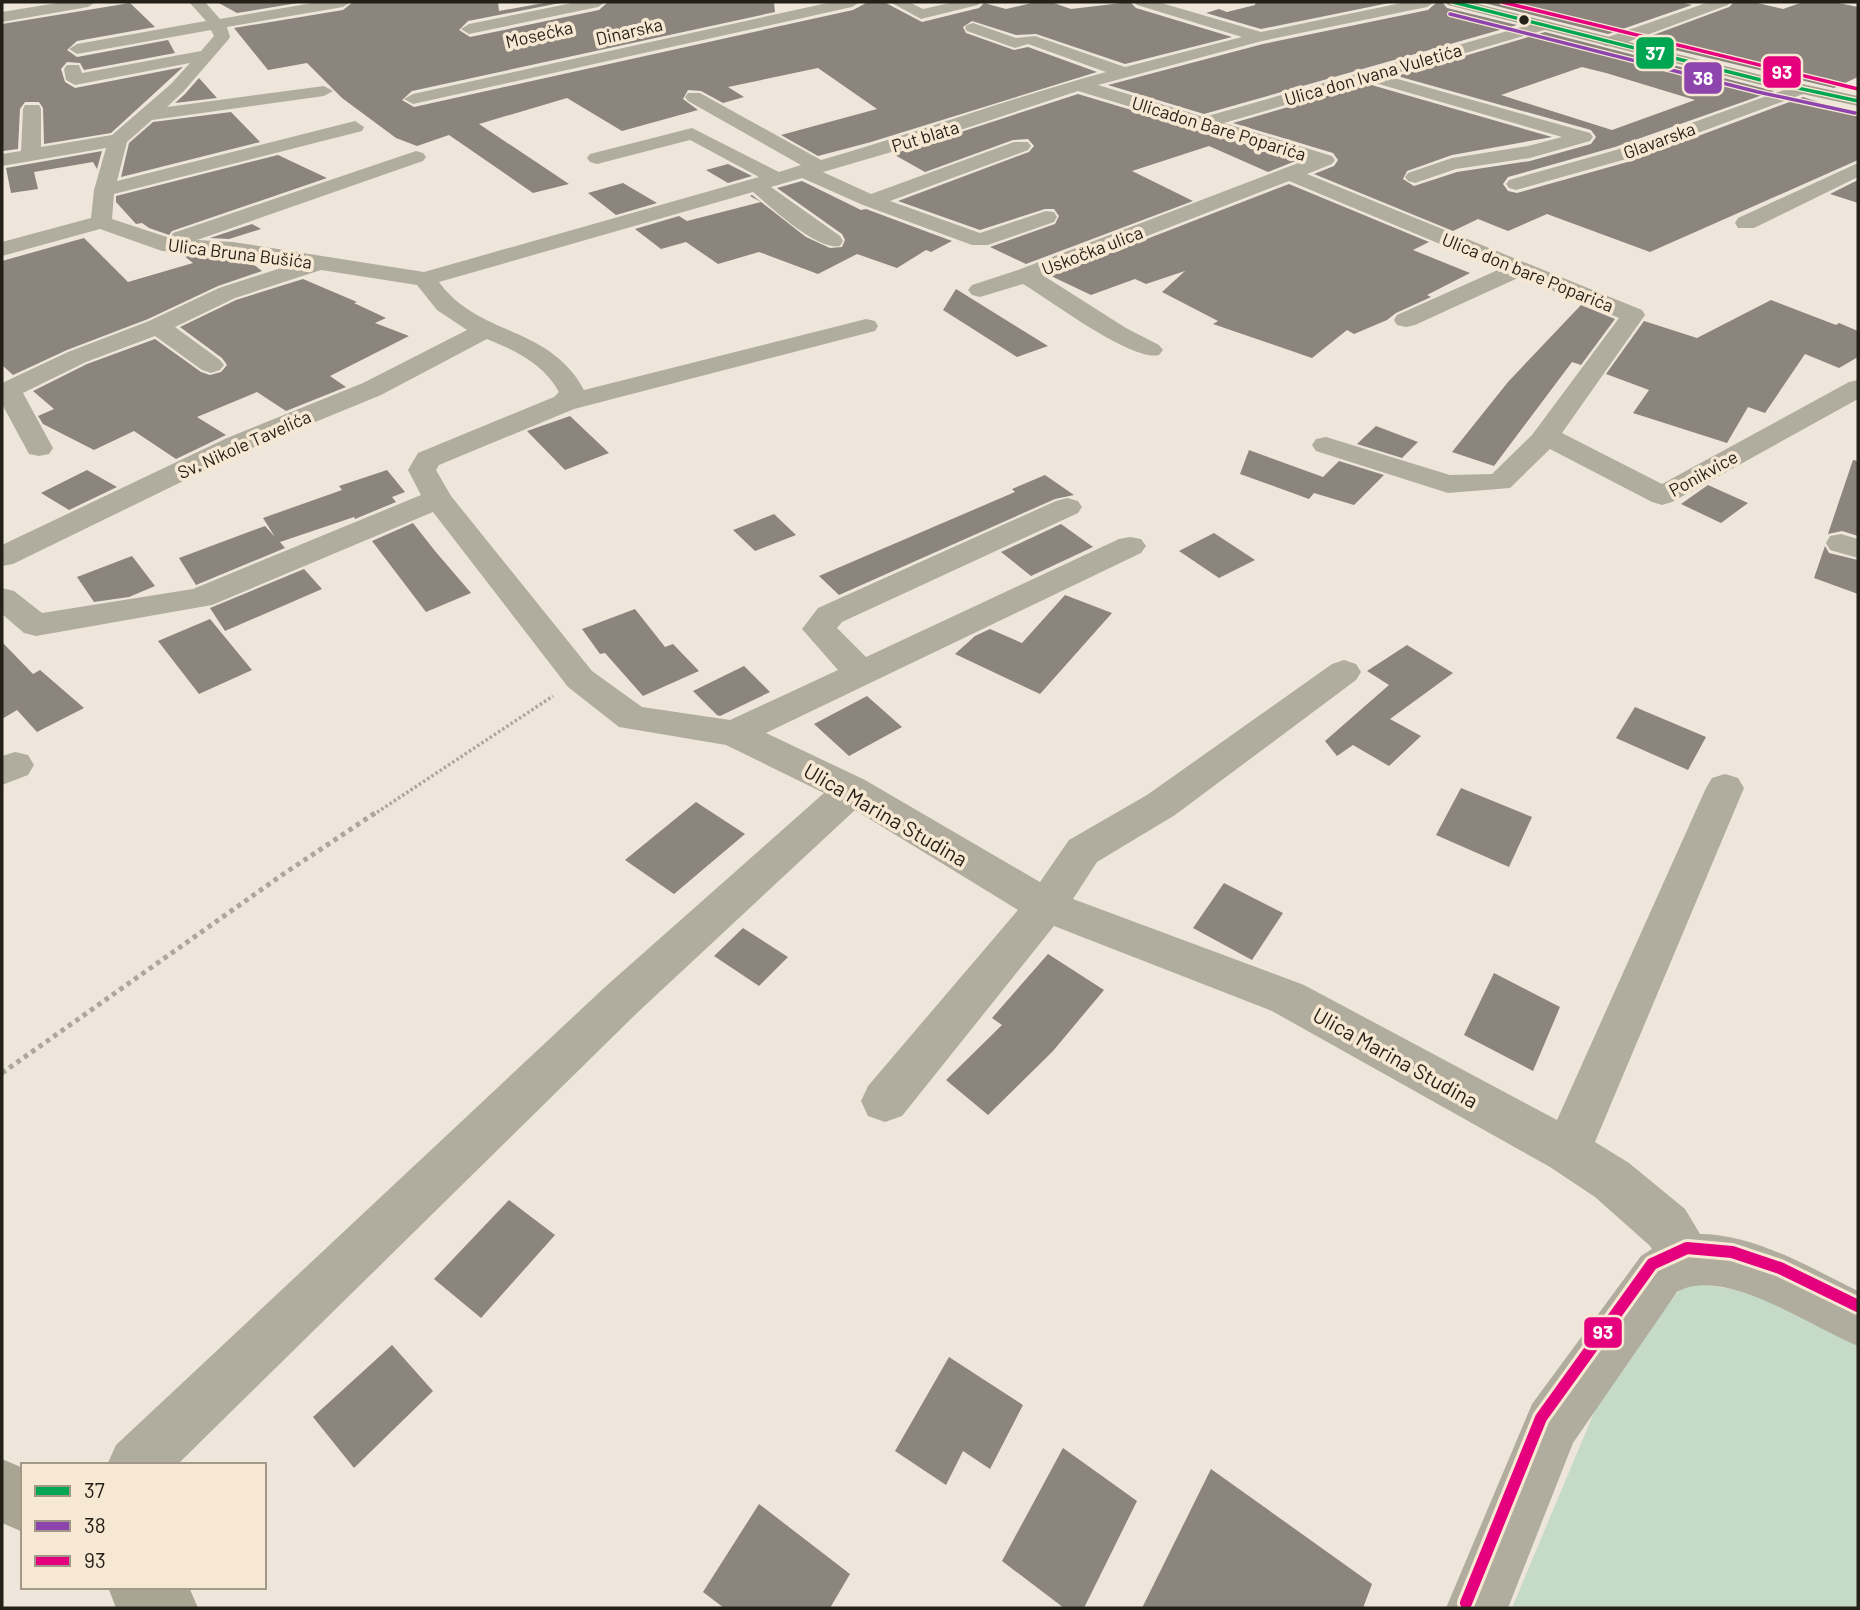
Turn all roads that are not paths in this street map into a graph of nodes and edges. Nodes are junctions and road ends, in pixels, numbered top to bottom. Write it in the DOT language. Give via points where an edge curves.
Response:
graph roads {
  1 [pos="88,2"];
  2 [pos="343,2"];
  3 [pos="598,2"];
  4 [pos="852,2"];
  5 [pos="898,2"];
  6 [pos="973,2"];
  7 [pos="1142,2"];
  8 [pos="1427,2"];
  9 [pos="1453,2"];
  10 [pos="1547,2"];
  11 [pos="1723,2"];
  12 [pos="205,4"];
  13 [pos="799,13"];
  14 [pos="1504,15"];
  15 [pos="2,17"];
  16 [pos="1545,25"];
  17 [pos="218,26"];
  18 [pos="833,26"];
  19 [pos="973,28"];
  20 [pos="469,29"];
  21 [pos="1260,37"];
  22 [pos="1611,42"];
  23 [pos="77,49"];
  24 [pos="206,55"];
  25 [pos="529,56"];
  26 [pos="73,69"];
  27 [pos="1126,74"];
  28 [pos="1365,75"];
  29 [pos="1079,85"];
  30 [pos="1800,89"];
  31 [pos="324,91"];
  32 [pos="411,91"];
  33 [pos="694,97"];
  34 [pos="1858,102"];
  35 [pos="32,109"];
  36 [pos="146,115"];
  37 [pos="1201,124"];
  38 [pos="355,127"];
  39 [pos="118,140"];
  40 [pos="1021,146"];
  41 [pos="31,155"];
  42 [pos="416,157"];
  43 [pos="597,158"];
  44 [pos="2,160"];
  45 [pos="812,169"];
  46 [pos="1858,169"];
  47 [pos="1293,175"];
  48 [pos="1415,177"];
  49 [pos="767,182"];
  50 [pos="1516,184"];
  51 [pos="104,190"];
  52 [pos="870,201"];
  53 [pos="1046,217"];
  54 [pos="100,222"];
  55 [pos="1746,223"];
  56 [pos="832,241"];
  57 [pos="162,244"];
  58 [pos="2,249"];
  59 [pos="322,262"];
  60 [pos="1520,268"];
  61 [pos="1026,275"];
  62 [pos="425,278"];
  63 [pos="980,290"];
  64 [pos="1406,320"];
  65 [pos="158,326"];
  66 [pos="866,326"];
  67 [pos="485,330"];
  68 [pos="1150,350"];
  69 [pos="211,365"];
  70 [pos="1858,388"];
  71 [pos="5,392"];
  72 [pos="564,403"];
  73 [pos="1546,436"];
  74 [pos="1326,445"];
  75 [pos="39,448"];
  76 [pos="438,499"];
  77 [pos="1067,507"];
  78 [pos="1130,546"];
  79 [pos="2,557"];
  80 [pos="2,598"];
  81 [pos="1344,672"];
  82 [pos="861,673"];
  83 [pos="734,733"];
  84 [pos="1725,788"];
  85 [pos="852,790"];
  86 [pos="1046,906"];
  87 [pos="885,1101"];
  88 [pos="1567,1152"];
  89 [pos="1686,1260"];
  90 [pos="1858,1319"];
  91 [pos="138,1463"];
  92 [pos="2,1488"];
  93 [pos="21,1502"];
  94 [pos="141,1589"];
  95 [pos="167,1608"];
  96 [pos="1477,1608"];
  1 -- 15 [label="street"];
  2 -- 17 [label="street"];
  3 -- 20 [label="street"];
  4 -- 13 [label="street, Dinarska"];
  5 -- 6 [label="street" via="921,14"];
  7 -- 21 [label="street"];
  8 -- 21 [label="street, Put blata"];
  9 -- 14 [label="main road"];
  10 -- 14 [label="street"];
  11 -- 22 [label="street"];
  12 -- 17 [label="street"];
  13 -- 18 [label="street"];
  13 -- 32 [label="street, Dinarska"];
  14 -- 16 [label="main road"];
  16 -- 22 [label="main road"];
  16 -- 28 [label="street, Ulica don Ivana Vuletića"];
  17 -- 23 [label="street"];
  17 -- 24 [label="street" via="222,37"];
  19 -- 27 [label="street" via="1015,43 1029,39"];
  21 -- 27 [label="street, Put blata"];
  22 -- 30 [label="main road"];
  24 -- 26 [label="street" via="75,80"];
  24 -- 36 [label="street"];
  25 -- 32 [label="street, Mosećka"];
  27 -- 29 [label="street, Put blata"];
  28 -- 37 [label="street, Ulica don Ivana Vuletića"];
  28 -- 48 [label="street" via="1583,137 1530,152 1452,164"];
  29 -- 37 [label="street, Ulicadon Bare Poparića"];
  29 -- 45 [label="street, Put blata"];
  30 -- 34 [label="main road"];
  30 -- 50 [label="street, Glavarska" via="1623,154"];
  31 -- 36 [label="street"];
  33 -- 45 [label="street"];
  35 -- 41 [label="street"];
  36 -- 39 [label="street"];
  37 -- 47 [label="street, Ulicadon Bare Poparića" via="1325,160"];
  38 -- 51 [label="street"];
  39 -- 41 [label="street"];
  39 -- 51 [label="street"];
  40 -- 52 [label="street"];
  41 -- 44 [label="street"];
  42 -- 57 [label="street"];
  43 -- 49 [label="street" via="692,134"];
  45 -- 49 [label="street, Put blata"];
  45 -- 52 [label="street"];
  46 -- 55 [label="street"];
  47 -- 60 [label="street, Ulica don bare Poparića"];
  47 -- 61 [label="street, Uskočka ulica"];
  49 -- 56 [label="street" via="788,211"];
  49 -- 62 [label="street, Put blata"];
  51 -- 54 [label="street"];
  52 -- 53 [label="street" via="979,240"];
  54 -- 57 [label="street, Ulica Bruna Bušića"];
  54 -- 58 [label="street"];
  57 -- 59 [label="street, Ulica Bruna Bušića"];
  59 -- 62 [label="street, Ulica Bruna Bušića"];
  59 -- 65 [label="street" via="227,293"];
  60 -- 64 [label="street"];
  60 -- 73 [label="street, Ulica don bare Poparića" via="1633,315"];
  61 -- 63 [label="street"];
  61 -- 68 [label="street, Uskočka ulica"];
  62 -- 67 [label="street" via="448,308"];
  65 -- 69 [label="street"];
  65 -- 71 [label="street"];
  66 -- 72 [label="street"];
  67 -- 72 [label="street" via="551,362 572,392"];
  67 -- 79 [label="street, Sv. Nikole Tavelića" via="372,388 237,444"];
  70 -- 73 [label="street, Ponikvice" via="1662,496"];
  71 -- 75 [label="street"];
  72 -- 76 [label="street, Ulica Marina Studina" via="428,459 422,470"];
  73 -- 74 [label="street, Ulica don bare Poparića" via="1500,482 1448,484"];
  76 -- 80 [label="street" via="200,598 36,625"];
  76 -- 83 [label="street, Ulica Marina Studina" via="580,679 632,718"];
  77 -- 82 [label="street" via="830,615 819,629"];
  78 -- 82 [label="street"];
  81 -- 86 [label="street" via="1161,805 1083,851"];
  82 -- 83 [label="street"];
  83 -- 85 [label="street, Ulica Marina Studina"];
  84 -- 88 [label="street"];
  85 -- 86 [label="street, Ulica Marina Studina"];
  85 -- 91 [label="street" via="621,1000"];
  86 -- 87 [label="street"];
  86 -- 88 [label="street, Ulica Marina Studina" via="1288,998"];
  88 -- 89 [label="street, Ulica Marina Studina" via="1612,1181 1667,1227"];
  89 -- 90 [label="street" via="1714,1259 1756,1272"];
  89 -- 96 [label="street" via="1659,1274 1552,1424"];
  92 -- 93 [label="main road"];
  94 -- 95 [label="main road"];
}
